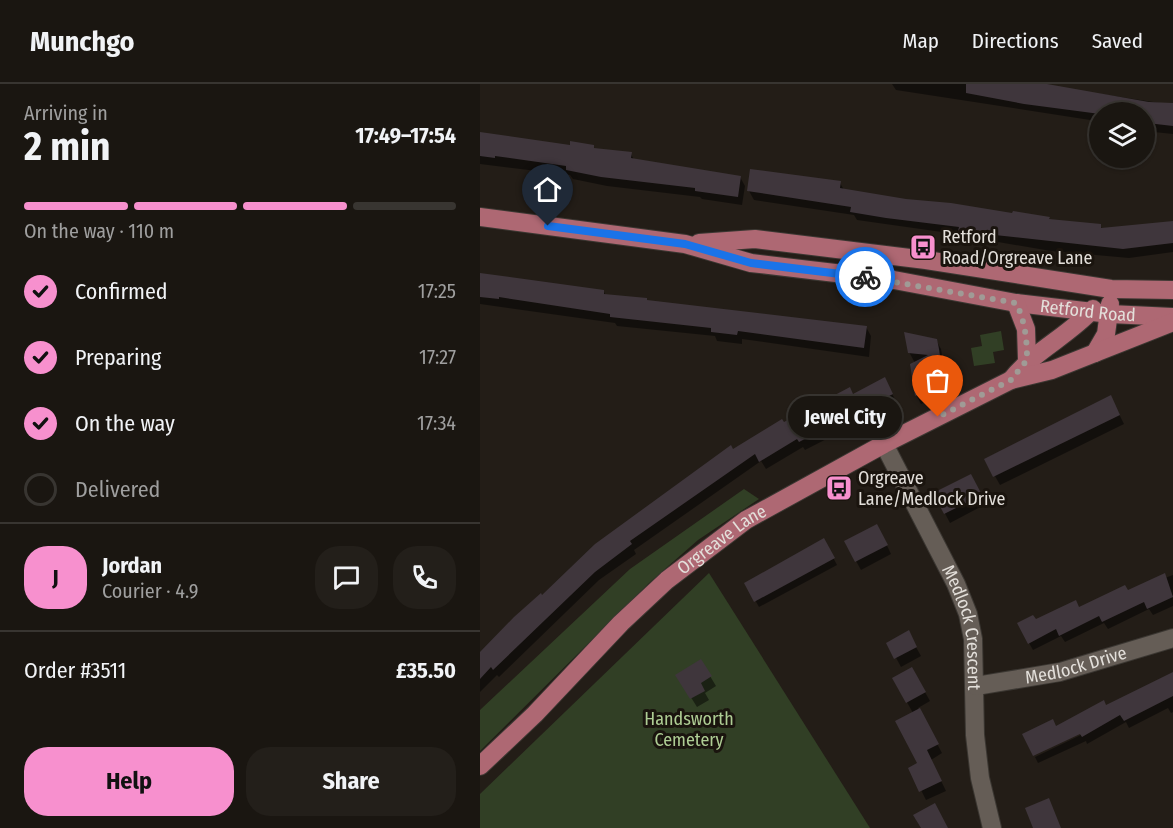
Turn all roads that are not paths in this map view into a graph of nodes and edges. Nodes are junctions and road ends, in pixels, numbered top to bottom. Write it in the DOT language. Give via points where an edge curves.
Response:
graph roads {
  1 [pos="480,217"];
  2 [pos="685,244"];
  3 [pos="1112,289"];
  4 [pos="1173,290"];
  5 [pos="1016,303"];
  6 [pos="1090,312"];
  7 [pos="1110,314"];
  8 [pos="1173,320"];
  9 [pos="1095,353"];
  10 [pos="1027,360"];
  11 [pos="1011,380"];
  12 [pos="884,444"];
  13 [pos="1173,638"];
  14 [pos="976,686"];
  15 [pos="480,766"];
  16 [pos="992,828"];
  1 -- 2 [label="main road, Retford Road"];
  2 -- 3 [label="main road, Retford Road" via="755,239"];
  2 -- 5 [label="main road, Retford Road" via="751,263 894,280"];
  3 -- 4 [label="main road, Retford Road"];
  3 -- 6 [label="main road, Orgreave Lane"];
  3 -- 7 [label="main road"];
  5 -- 6 [label="main road, Retford Road"];
  5 -- 10 [label="main road" via="1026,329"];
  6 -- 7 [label="main road, Retford Road"];
  6 -- 10 [label="main road, Orgreave Lane"];
  7 -- 8 [label="main road, Retford Road"];
  7 -- 9 [label="main road" via="1106,334"];
  8 -- 9 [label="main road, Orgreave Lane"];
  9 -- 11 [label="main road, Orgreave Lane" via="1052,370"];
  10 -- 11 [label="main road, Orgreave Lane"];
  11 -- 12 [label="main road, Orgreave Lane"];
  12 -- 14 [label="street, Medlock Crescent" via="968,614"];
  12 -- 15 [label="main road, Orgreave Lane" via="746,520 667,580"];
  13 -- 14 [label="street, Medlock Drive" via="1060,672"];
  14 -- 16 [label="street, Medlock Crescent" via="975,735"];
}
